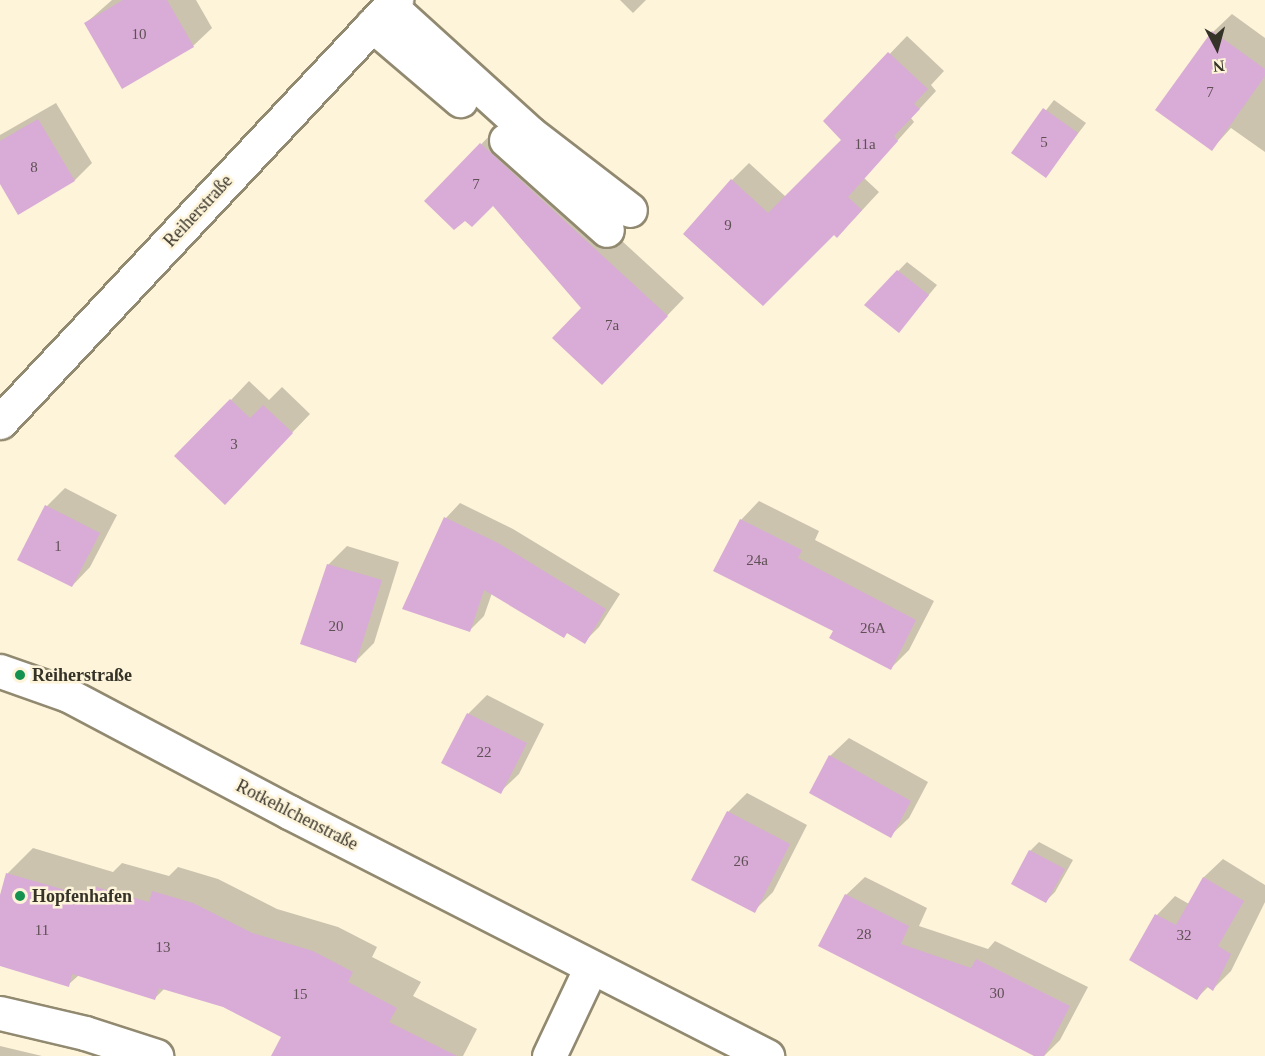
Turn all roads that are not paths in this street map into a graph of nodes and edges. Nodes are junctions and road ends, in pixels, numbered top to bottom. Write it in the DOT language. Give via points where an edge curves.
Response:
graph roads {
  1 [pos="386,10"];
  2 [pos="618,220"];
  3 [pos="0,422"];
  4 [pos="0,670"];
  5 [pos="591,967"];
  6 [pos="0,1013"];
  7 [pos="156,1056"];
  8 [pos="549,1056"];
  9 [pos="767,1056"];
  1 -- 2 [label="street" via="530,133"];
  1 -- 3 [label="street, Reiherstraße"];
  4 -- 5 [label="street, Rotkehlchenstraße" via="68,695"];
  5 -- 8 [label="street"];
  5 -- 9 [label="street, Rotkehlchenstraße"];
  6 -- 7 [label="street" via="85,1033"];
}
